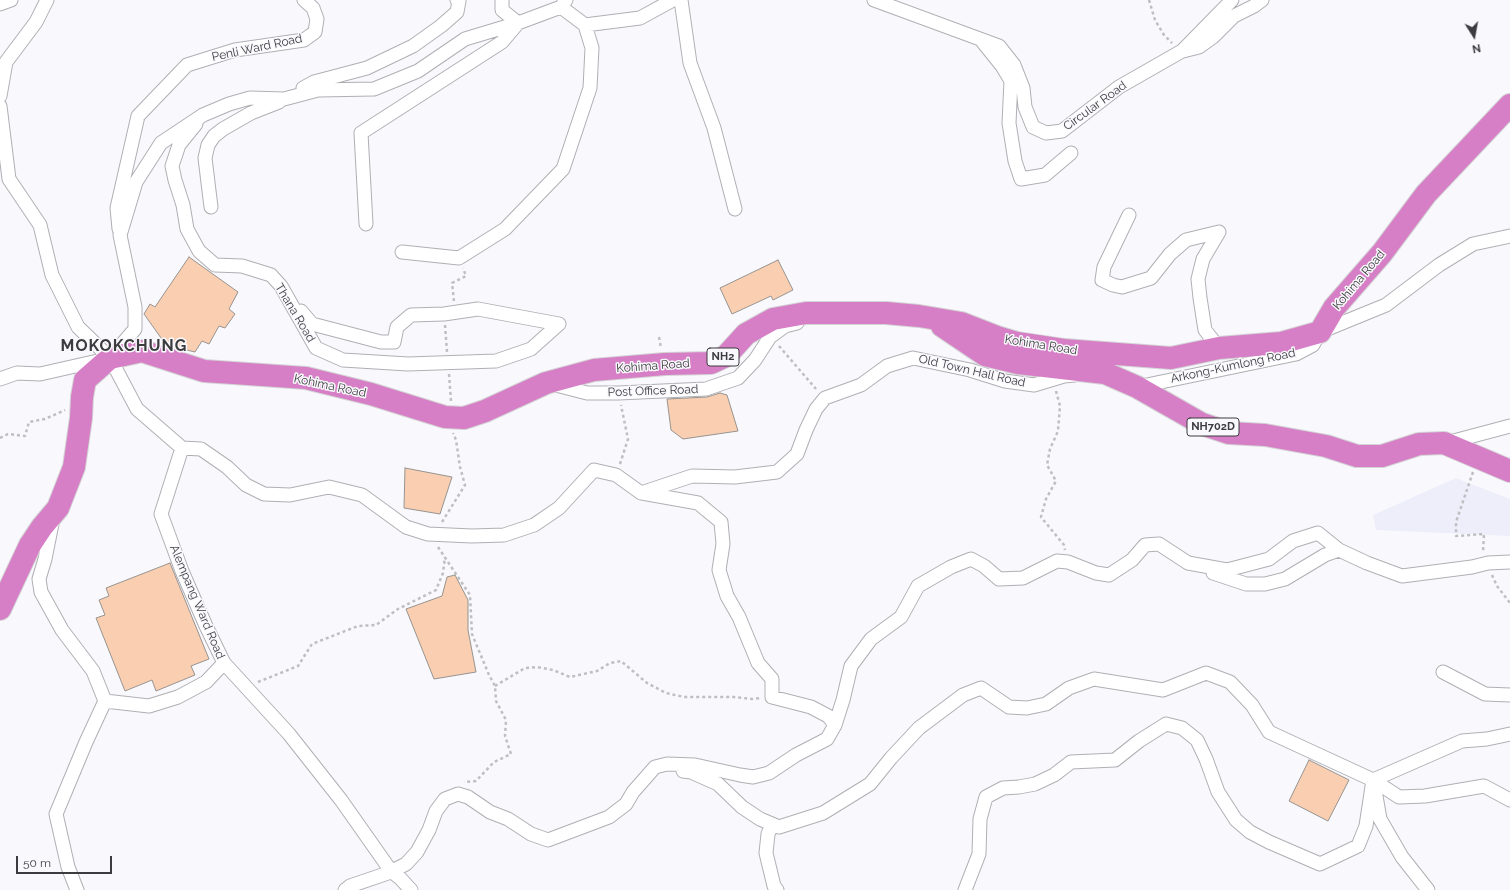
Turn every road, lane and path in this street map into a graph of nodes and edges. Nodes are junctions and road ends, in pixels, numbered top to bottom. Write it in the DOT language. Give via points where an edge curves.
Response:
graph roads {
  1 [pos="11,0"];
  2 [pos="47,0"];
  3 [pos="304,0"];
  4 [pos="457,0"];
  5 [pos="502,0"];
  6 [pos="673,0"];
  7 [pos="681,0"];
  8 [pos="874,0"];
  9 [pos="1149,0"];
  10 [pos="1232,0"];
  11 [pos="1262,0"];
  12 [pos="0,4"];
  13 [pos="563,4"];
  14 [pos="518,23"];
  15 [pos="585,24"];
  16 [pos="980,40"];
  17 [pos="1182,51"];
  18 [pos="0,96"];
  19 [pos="284,99"];
  20 [pos="1510,105"];
  21 [pos="0,106"];
  22 [pos="203,114"];
  23 [pos="1071,153"];
  24 [pos="210,207"];
  25 [pos="735,209"];
  26 [pos="1129,215"];
  27 [pos="366,224"];
  28 [pos="120,235"];
  29 [pos="1510,236"];
  30 [pos="402,252"];
  31 [pos="459,258"];
  32 [pos="282,286"];
  33 [pos="450,313"];
  34 [pos="830,314"];
  35 [pos="931,318"];
  36 [pos="1320,332"];
  37 [pos="770,337"];
  38 [pos="1219,348"];
  39 [pos="110,358"];
  40 [pos="448,362"];
  41 [pos="1105,373"];
  42 [pos="0,379"];
  43 [pos="1054,380"];
  44 [pos="546,383"];
  45 [pos="1137,387"];
  46 [pos="618,393"];
  47 [pos="82,396"];
  48 [pos="825,398"];
  49 [pos="445,417"];
  50 [pos="1510,426"];
  51 [pos="0,438"];
  52 [pos="1444,443"];
  53 [pos="182,448"];
  54 [pos="1476,456"];
  55 [pos="1510,471"];
  56 [pos="616,475"];
  57 [pos="641,493"];
  58 [pos="54,514"];
  59 [pos="428,534"];
  60 [pos="1339,550"];
  61 [pos="446,557"];
  62 [pos="1068,562"];
  63 [pos="1510,562"];
  64 [pos="1188,563"];
  65 [pos="1488,563"];
  66 [pos="1510,603"];
  67 [pos="0,610"];
  68 [pos="224,663"];
  69 [pos="1443,672"];
  70 [pos="244,684"];
  71 [pos="495,686"];
  72 [pos="1510,695"];
  73 [pos="772,697"];
  74 [pos="105,701"];
  75 [pos="835,725"];
  76 [pos="1510,734"];
  77 [pos="655,767"];
  78 [pos="1373,780"];
  79 [pos="462,782"];
  80 [pos="1510,800"];
  81 [pos="772,825"];
  82 [pos="391,872"];
  83 [pos="77,890"];
  84 [pos="345,890"];
  85 [pos="411,890"];
  86 [pos="777,890"];
  87 [pos="965,890"];
  88 [pos="1428,890"];
  1 -- 12 [label="street"];
  2 -- 18 [label="street" via="36,22 6,62"];
  3 -- 28 [label="street, Penli Ward Road" via="313,8 317,19 315,32 304,40 235,50 187,64 138,116 117,208"];
  4 -- 19 [label="street" via="457,12 413,46 367,68 314,82"];
  5 -- 14 [label="street" via="502,10"];
  6 -- 15 [label="street" via="640,18"];
  7 -- 25 [label="street" via="690,63 714,128"];
  8 -- 16 [label="street, Circular Road"];
  9 -- 17 [label="path" via="1155,20 1164,35"];
  10 -- 17 [label="street, Circular Road"];
  11 -- 17 [label="street" via="1234,16 1199,47"];
  13 -- 14 [label="street"];
  13 -- 15 [label="street"];
  14 -- 19 [label="street" via="465,39 418,71 374,89 318,90"];
  14 -- 27 [label="street" via="502,42 361,133"];
  15 -- 31 [label="street" via="592,48 590,88 563,169 505,229"];
  16 -- 17 [label="street, Circular Road" via="999,46 1014,65 1033,127 1046,133 1062,131 1119,87"];
  16 -- 23 [label="street" via="1002,66 1011,82 1009,123 1021,180 1045,175"];
  19 -- 22 [label="street" via="250,98"];
  19 -- 24 [label="street" via="251,113 214,136 208,145 205,158"];
  20 -- 36 [label="highway, Kohima Road" via="1426,194 1382,253 1334,308"];
  21 -- 39 [label="street" via="8,179 40,225 52,274 78,327"];
  22 -- 28 [label="street" via="161,142 136,182"];
  22 -- 32 [label="street, Thana Road" via="179,146 172,166 187,229 199,251 215,264 242,266 271,275"];
  26 -- 38 [label="street" via="1104,267 1102,280 1122,287 1151,278 1170,254 1186,240 1219,232 1203,259 1198,279 1205,330"];
  28 -- 39 [label="street, Penli Ward Road" via="135,307 135,329"];
  29 -- 36 [label="street" via="1473,244 1439,265 1386,305"];
  30 -- 31 [label="street"];
  31 -- 33 [label="path" via="466,276 452,283"];
  32 -- 33 [label="street" via="312,324 381,342 394,342 397,327 411,315"];
  32 -- 40 [label="street, Thana Road" via="316,348 343,360 408,364"];
  33 -- 40 [label="path"];
  33 -- 40 [label="street, Thana Road" via="478,309 558,324 531,349 496,360"];
  34 -- 35 [label="highway, Kohima Road / NH2" via="886,313"];
  34 -- 37 [label="street, Post Office Road" via="785,326"];
  34 -- 44 [label="highway, Kohima Road / NH2" via="806,313 773,319 746,334 726,356 711,363 594,370"];
  35 -- 38 [label="highway, Kohima Road / NH2" via="961,323 1017,343 1064,350 1171,358"];
  35 -- 41 [label="highway, NH702D" via="985,355 1018,363"];
  36 -- 38 [label="highway, Kohima Road / NH2" via="1281,343"];
  36 -- 45 [label="street, Arkong-Kumlong Road" via="1313,345 1296,354"];
  37 -- 46 [label="street, Post Office Road" via="755,360 738,378 706,389"];
  37 -- 48 [label="path"];
  39 -- 42 [label="street" via="40,374 17,373"];
  39 -- 47 [label="highway, Kohima Road / NH2" via="85,380"];
  39 -- 49 [label="highway, Kohima Road / NH2" via="142,351 204,371 306,378 371,394"];
  39 -- 53 [label="street" via="137,409"];
  40 -- 49 [label="path" via="451,403"];
  41 -- 43 [label="street, Old Town Hall Road" via="1064,376"];
  41 -- 45 [label="highway, NH702D"];
  43 -- 48 [label="street, Old Town Hall Road" via="1034,385 1005,381 970,370 913,358 887,366 861,385"];
  43 -- 62 [label="path" via="1060,406 1058,431 1050,449 1047,465 1056,480 1046,499 1041,517 1064,545"];
  44 -- 46 [label="street, Post Office Road" via="587,393"];
  44 -- 49 [label="highway, Kohima Road / NH2" via="486,411 464,418"];
  45 -- 52 [label="highway, NH702D" via="1202,424 1230,433 1265,435 1326,446 1357,456 1382,456 1419,444"];
  46 -- 56 [label="path" via="628,439"];
  47 -- 51 [label="path" via="76,406 45,419 29,422 25,436 8,434"];
  47 -- 58 [label="highway, Kohima Road / NH2" via="74,467"];
  48 -- 57 [label="street" via="816,409 797,454 777,472 735,477 692,476"];
  49 -- 59 [label="path" via="456,440 465,485 438,527"];
  50 -- 52 [label="street"];
  52 -- 54 [label="highway, NH702D"];
  53 -- 59 [label="street" via="201,449 227,467 246,485 264,494 290,495 329,488 362,495 406,527"];
  53 -- 68 [label="street, Alempang Ward Road" via="161,514 182,571"];
  54 -- 55 [label="highway, NH702D"];
  54 -- 65 [label="path" via="1471,480 1456,522 1456,536 1484,534 1483,558"];
  56 -- 57 [label="street"];
  56 -- 59 [label="street" via="594,470 559,508 534,525 504,535"];
  57 -- 73 [label="street" via="698,503 722,522 723,544 719,570 727,596 739,617 758,663 772,679"];
  58 -- 67 [label="highway, Kohima Road / NH2" via="42,526 30,545"];
  58 -- 74 [label="street" via="39,580 41,592 62,630 93,671"];
  59 -- 61 [label="path"];
  60 -- 64 [label="street" via="1325,555 1285,579 1265,584 1246,584 1229,580"];
  60 -- 64 [label="street" via="1318,533 1294,541 1269,560 1228,570"];
  60 -- 65 [label="street" via="1402,576 1472,568"];
  61 -- 70 [label="path" via="436,590 398,609 376,625 358,626 312,644 298,666 260,682"];
  61 -- 71 [label="path" via="470,596 472,634"];
  62 -- 64 [label="street" via="1096,573 1109,574 1132,560 1145,545 1159,544"];
  62 -- 75 [label="street" via="1057,561 1023,578 998,579 984,566 971,560 951,567 918,586 901,618 871,639 851,666"];
  63 -- 65 [label="street"];
  65 -- 66 [label="path" via="1497,586"];
  68 -- 70 [label="street"];
  68 -- 74 [label="street, Alempang Ward Road" via="206,682 178,697 149,706"];
  69 -- 72 [label="street" via="1485,694"];
  70 -- 82 [label="street" via="289,734 341,800"];
  71 -- 73 [label="path" via="525,668 553,670 570,677 597,671 610,663 621,661 647,683 666,693 684,697"];
  71 -- 79 [label="path" via="496,701 506,720 505,736 511,754 494,762 476,781"];
  73 -- 75 [label="street" via="811,707 828,716"];
  74 -- 83 [label="street" via="56,814 68,867"];
  75 -- 77 [label="street" via="827,739 769,773 740,776 695,765 667,764"];
  76 -- 78 [label="street" via="1462,741"];
  77 -- 81 [label="street" via="691,772 718,784 742,807"];
  77 -- 82 [label="street" via="626,804 609,817 548,840 531,834 468,797 458,794 445,800 436,811 430,830 417,852 406,864"];
  78 -- 80 [label="street" via="1399,797 1425,796 1484,786"];
  78 -- 81 [label="street" via="1269,732 1252,705 1230,682 1206,673 1163,690 1094,680 1069,688 1046,704 1027,708 1009,706 981,688 963,695 919,728 870,784 823,813 779,827"];
  78 -- 87 [label="street" via="1366,826 1358,846 1320,864 1269,842 1250,832 1236,820 1218,792 1196,740 1182,728 1166,724 1115,760 1071,762 1054,775 1035,784 1002,788 986,797 980,819 979,854"];
  78 -- 88 [label="street" via="1380,820 1402,857"];
  81 -- 86 [label="street" via="768,834 766,853"];
  82 -- 84 [label="street"];
  82 -- 85 [label="street"];
}
